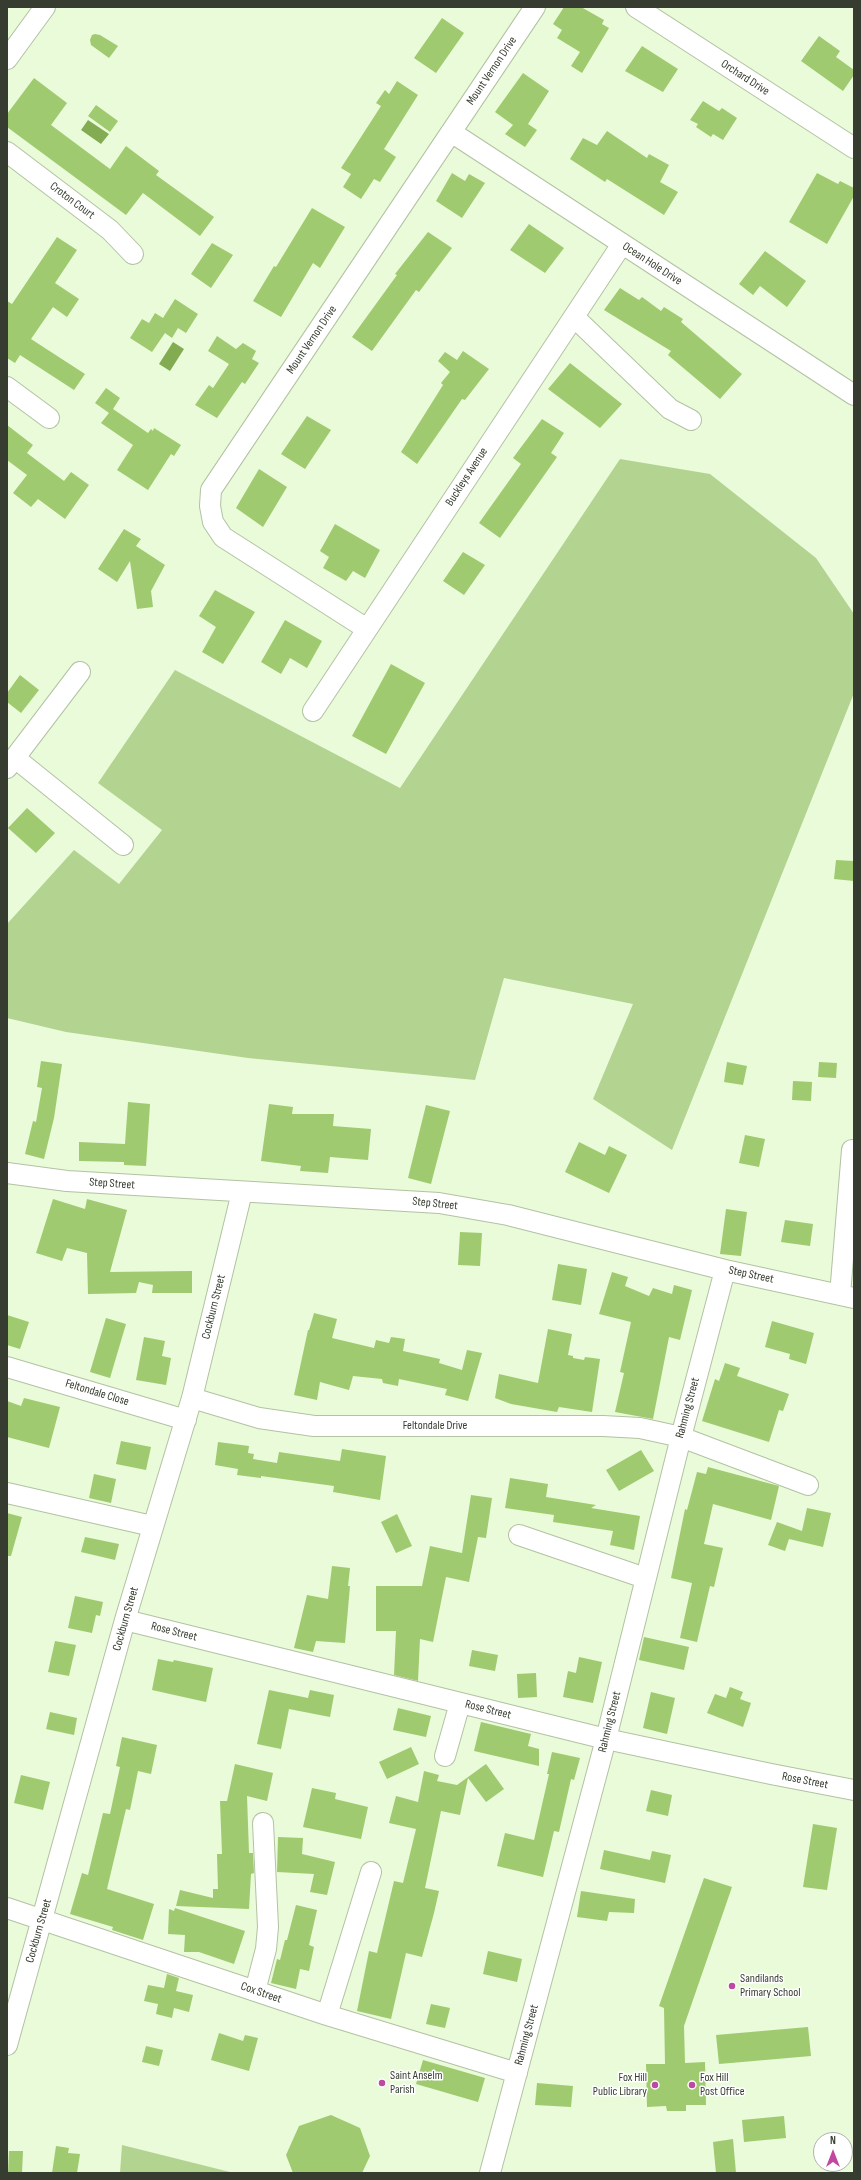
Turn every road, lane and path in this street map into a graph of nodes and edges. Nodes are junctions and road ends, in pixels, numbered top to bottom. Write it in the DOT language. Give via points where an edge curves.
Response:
graph roads {
  1 [pos="45,7"];
  2 [pos="535,7"];
  3 [pos="636,7"];
  4 [pos="13,39"];
  5 [pos="7,59"];
  6 [pos="452,132"];
  7 [pos="854,148"];
  8 [pos="7,152"];
  9 [pos="622,244"];
  10 [pos="133,254"];
  11 [pos="574,317"];
  12 [pos="7,387"];
  13 [pos="854,395"];
  14 [pos="49,418"];
  15 [pos="691,420"];
  16 [pos="367,629"];
  17 [pos="80,672"];
  18 [pos="313,711"];
  19 [pos="11,763"];
  20 [pos="122,845"];
  21 [pos="852,1150"];
  22 [pos="7,1173"];
  23 [pos="242,1192"];
  24 [pos="725,1270"];
  25 [pos="847,1296"];
  26 [pos="7,1367"];
  27 [pos="192,1398"];
  28 [pos="186,1420"];
  29 [pos="680,1437"];
  30 [pos="808,1485"];
  31 [pos="7,1493"];
  32 [pos="152,1526"];
  33 [pos="519,1535"];
  34 [pos="645,1578"];
  35 [pos="125,1620"];
  36 [pos="460,1703"];
  37 [pos="606,1739"];
  38 [pos="445,1756"];
  39 [pos="854,1790"];
  40 [pos="264,1823"];
  41 [pos="371,1872"];
  42 [pos="7,1908"];
  43 [pos="42,1920"];
  44 [pos="255,1991"];
  45 [pos="327,2016"];
  46 [pos="7,2045"];
  47 [pos="517,2073"];
  48 [pos="490,2173"];
  1 -- 4 [label="street"];
  2 -- 6 [label="street, Mount Vernon Drive"];
  3 -- 7 [label="street, Orchard Drive"];
  4 -- 5 [label="street"];
  6 -- 9 [label="street, Ocean Hole Drive"];
  6 -- 16 [label="street, Mount Vernon Drive" via="211,490 213,522 223,537"];
  8 -- 10 [label="street, Croton Court" via="110,230"];
  9 -- 11 [label="street, Buckleys Avenue"];
  9 -- 13 [label="street, Ocean Hole Drive"];
  11 -- 15 [label="street" via="670,409"];
  11 -- 16 [label="street, Buckleys Avenue"];
  12 -- 14 [label="street"];
  16 -- 18 [label="street, Buckleys Avenue"];
  17 -- 19 [label="street"];
  19 -- 20 [label="street"];
  21 -- 25 [label="street"];
  22 -- 23 [label="street, Step Street" via="67,1181"];
  23 -- 24 [label="street, Step Street" via="439,1203 508,1215"];
  23 -- 27 [label="street, Cockburn Street"];
  24 -- 25 [label="street, Step Street"];
  24 -- 29 [label="street, Rahming Street"];
  26 -- 28 [label="street, Feltondale Close"];
  27 -- 28 [label="street, Cockburn Street"];
  27 -- 29 [label="street, Feltondale Drive" via="259,1418 314,1426 603,1426 640,1428"];
  28 -- 32 [label="street, Cockburn Street"];
  29 -- 30 [label="street, Feltondale Drive"];
  29 -- 34 [label="street, Rahming Street"];
  31 -- 32 [label="street"];
  32 -- 35 [label="street, Cockburn Street"];
  33 -- 34 [label="street"];
  34 -- 37 [label="street, Rahming Street"];
  35 -- 36 [label="street, Rose Street"];
  35 -- 43 [label="street, Cockburn Street"];
  36 -- 37 [label="street, Rose Street"];
  36 -- 38 [label="street"];
  37 -- 39 [label="street, Rose Street"];
  37 -- 47 [label="street, Rahming Street"];
  40 -- 44 [label="street" via="268,1927 266,1949"];
  41 -- 45 [label="street"];
  42 -- 43 [label="street, Cox Street"];
  43 -- 44 [label="street, Cox Street"];
  43 -- 46 [label="street, Cockburn Street"];
  44 -- 45 [label="street, Cox Street"];
  45 -- 47 [label="street, Cox Street"];
  47 -- 48 [label="street, Rahming Street"];
}
